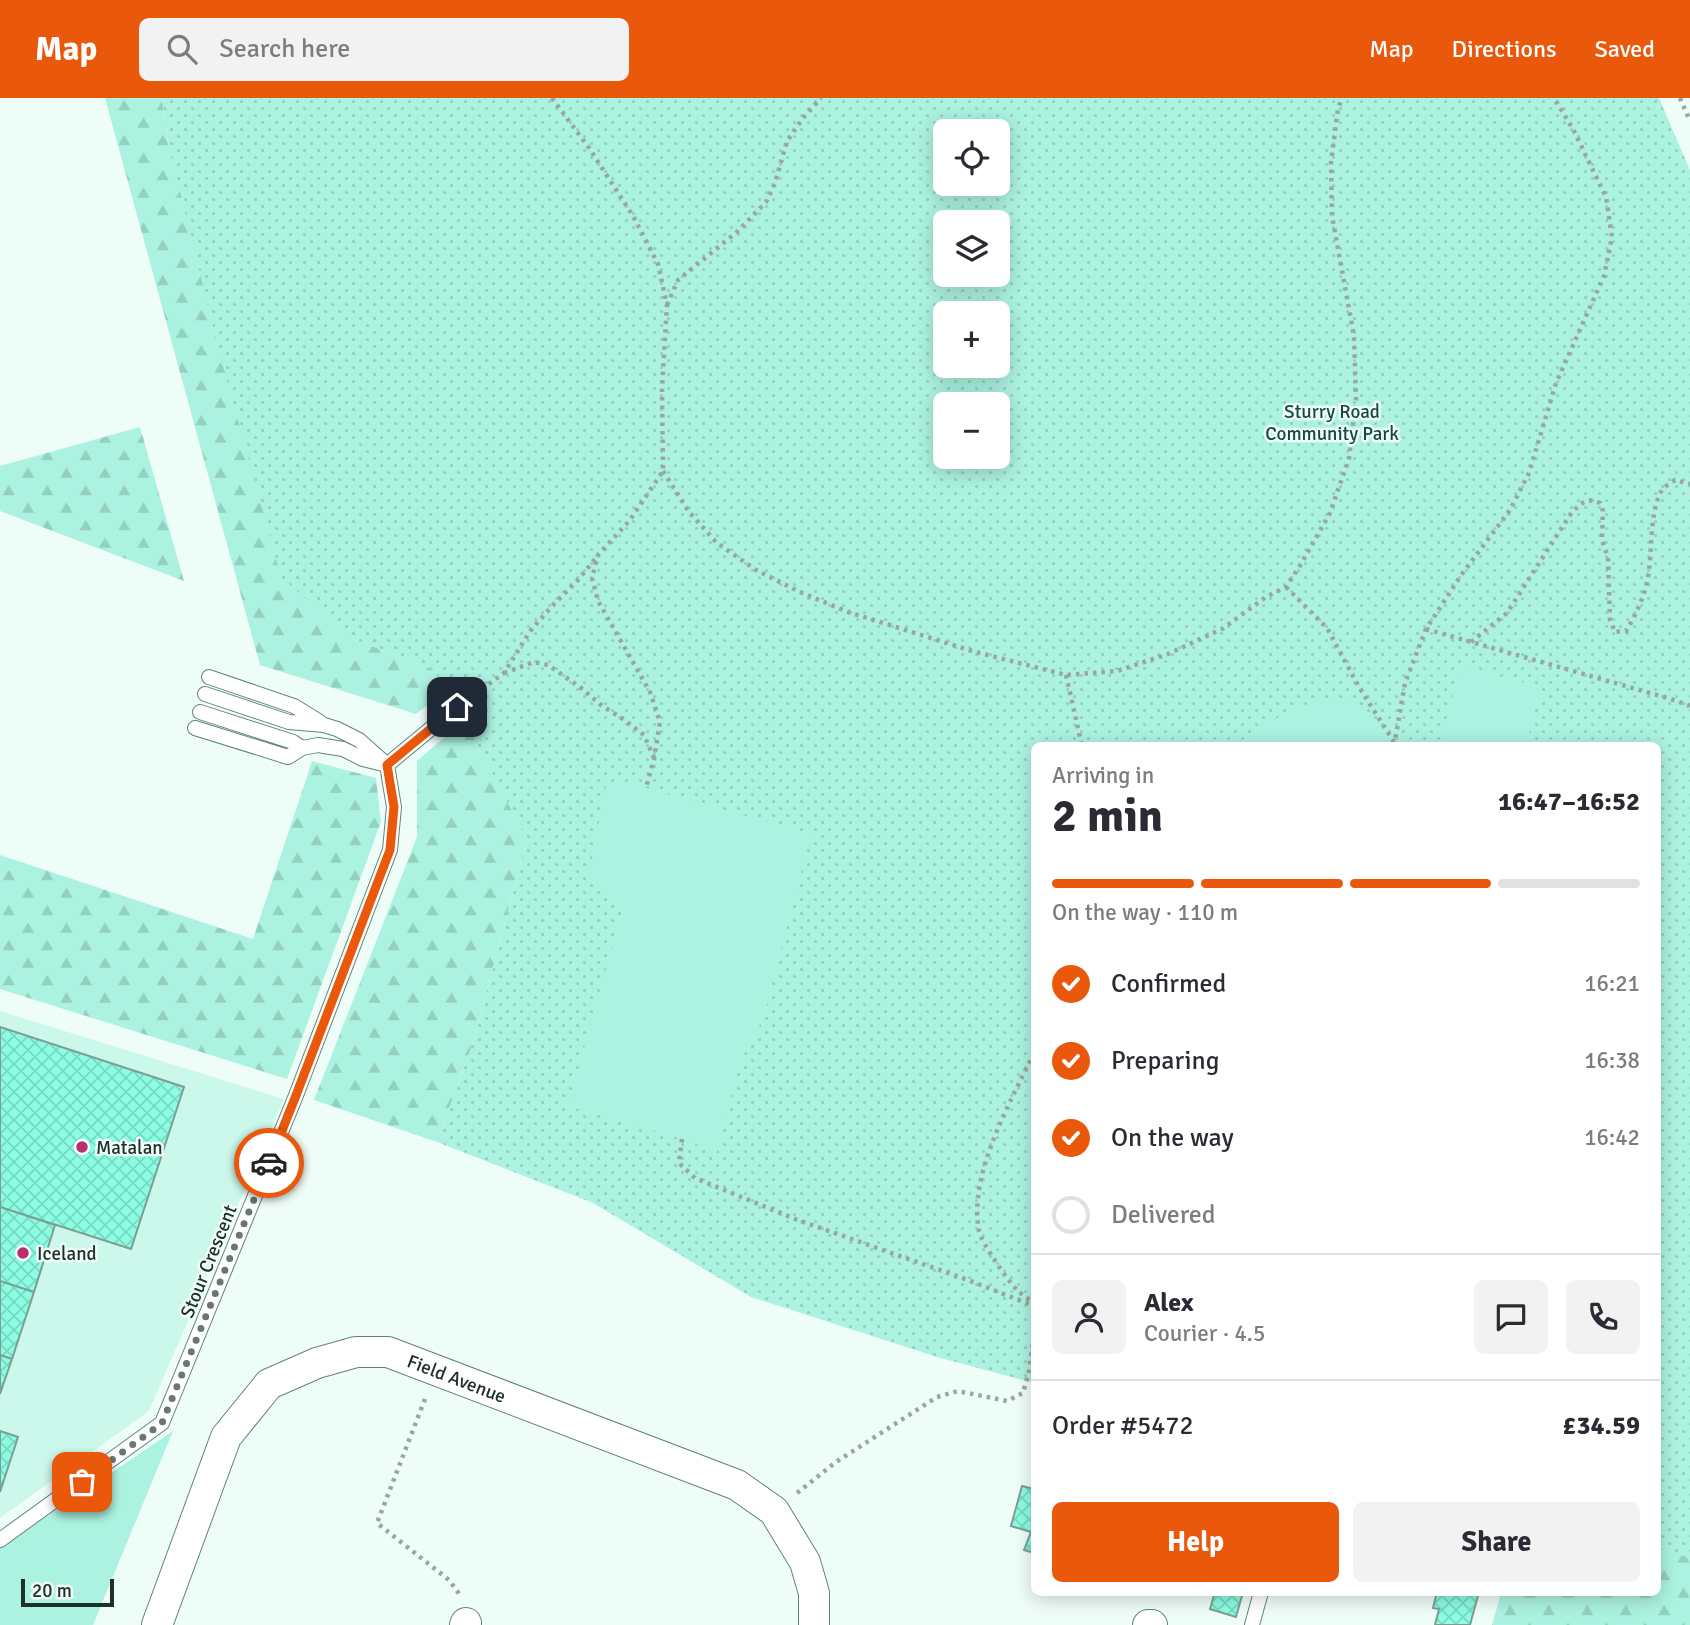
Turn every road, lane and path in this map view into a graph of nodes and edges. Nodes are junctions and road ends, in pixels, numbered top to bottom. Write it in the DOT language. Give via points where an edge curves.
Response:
graph roads {
  1 [pos="552,98"];
  2 [pos="821,98"];
  3 [pos="1342,98"];
  4 [pos="1554,98"];
  5 [pos="1680,98"];
  6 [pos="1690,121"];
  7 [pos="667,305"];
  8 [pos="663,471"];
  9 [pos="1690,484"];
  10 [pos="598,555"];
  11 [pos="1286,587"];
  12 [pos="1426,629"];
  13 [pos="1471,642"];
  14 [pos="504,673"];
  15 [pos="1066,675"];
  16 [pos="209,677"];
  17 [pos="205,694"];
  18 [pos="1690,706"];
  19 [pos="457,707"];
  20 [pos="200,712"];
  21 [pos="324,725"];
  22 [pos="195,728"];
  23 [pos="1081,742"];
  24 [pos="1393,742"];
  25 [pos="1394,742"];
  26 [pos="302,748"];
  27 [pos="654,759"];
  28 [pos="387,765"];
  29 [pos="646,788"];
  30 [pos="1031,1059"];
  31 [pos="682,1139"];
  32 [pos="1031,1302"];
  33 [pos="1031,1304"];
  34 [pos="1031,1356"];
  35 [pos="436,1371"];
  36 [pos="774,1511"];
  37 [pos="0,1540"];
  38 [pos="1260,1596"];
  39 [pos="465,1624"];
  40 [pos="157,1625"];
  41 [pos="814,1625"];
  42 [pos="1252,1625"];
  1 -- 7 [label="path" via="633,216 659,264"];
  2 -- 7 [label="path" via="787,141 766,202 678,280"];
  3 -- 11 [label="path" via="1331,162 1332,216 1354,336 1356,400 1349,458 1330,513"];
  4 -- 12 [label="path" via="1606,197 1612,237 1604,276 1556,383 1530,473 1510,510"];
  5 -- 6 [label="path"];
  7 -- 8 [label="path"];
  8 -- 10 [label="path" via="630,520"];
  8 -- 15 [label="path" via="689,512 717,543 756,570 848,612"];
  9 -- 13 [label="path" via="1675,480 1663,489 1643,596 1626,631 1615,632 1610,620 1603,511 1593,499 1582,502 1570,515 1507,612"];
  10 -- 14 [label="path" via="531,630"];
  10 -- 27 [label="path" via="592,578 598,601 650,692 660,722"];
  11 -- 15 [label="path" via="1222,629 1168,654 1117,671"];
  11 -- 24 [label="path" via="1327,628"];
  12 -- 13 [label="path"];
  12 -- 25 [label="path" via="1405,683"];
  13 -- 18 [label="path"];
  14 -- 19 [label="path"];
  14 -- 27 [label="path" via="534,662 548,665 643,735"];
  15 -- 23 [label="path"];
  16 -- 21 [label="lane" via="294,706"];
  17 -- 21 [label="lane" via="289,722"];
  19 -- 28 [label="lane"];
  20 -- 26 [label="lane"];
  21 -- 28 [label="lane" via="359,740"];
  22 -- 26 [label="lane" via="288,757"];
  26 -- 28 [label="lane" via="343,749"];
  27 -- 29 [label="path"];
  28 -- 37 [label="lane, Stour Crescent" via="394,807 390,850 162,1423"];
  30 -- 32 [label="path" via="992,1140 978,1196 979,1233 998,1265"];
  31 -- 33 [label="path" via="679,1163 695,1178"];
  34 -- 36 [label="path" via="1023,1394 1007,1401 958,1391 937,1397 836,1462"];
  35 -- 36 [label="street, Field Avenue" via="737,1485"];
  35 -- 39 [label="path" via="377,1523 449,1580 460,1593"];
  35 -- 40 [label="street, Field Avenue" via="388,1352 356,1352 269,1384 226,1437"];
  36 -- 41 [label="street, Field Avenue" via="805,1562 814,1593"];
  38 -- 42 [label="lane"];
}
